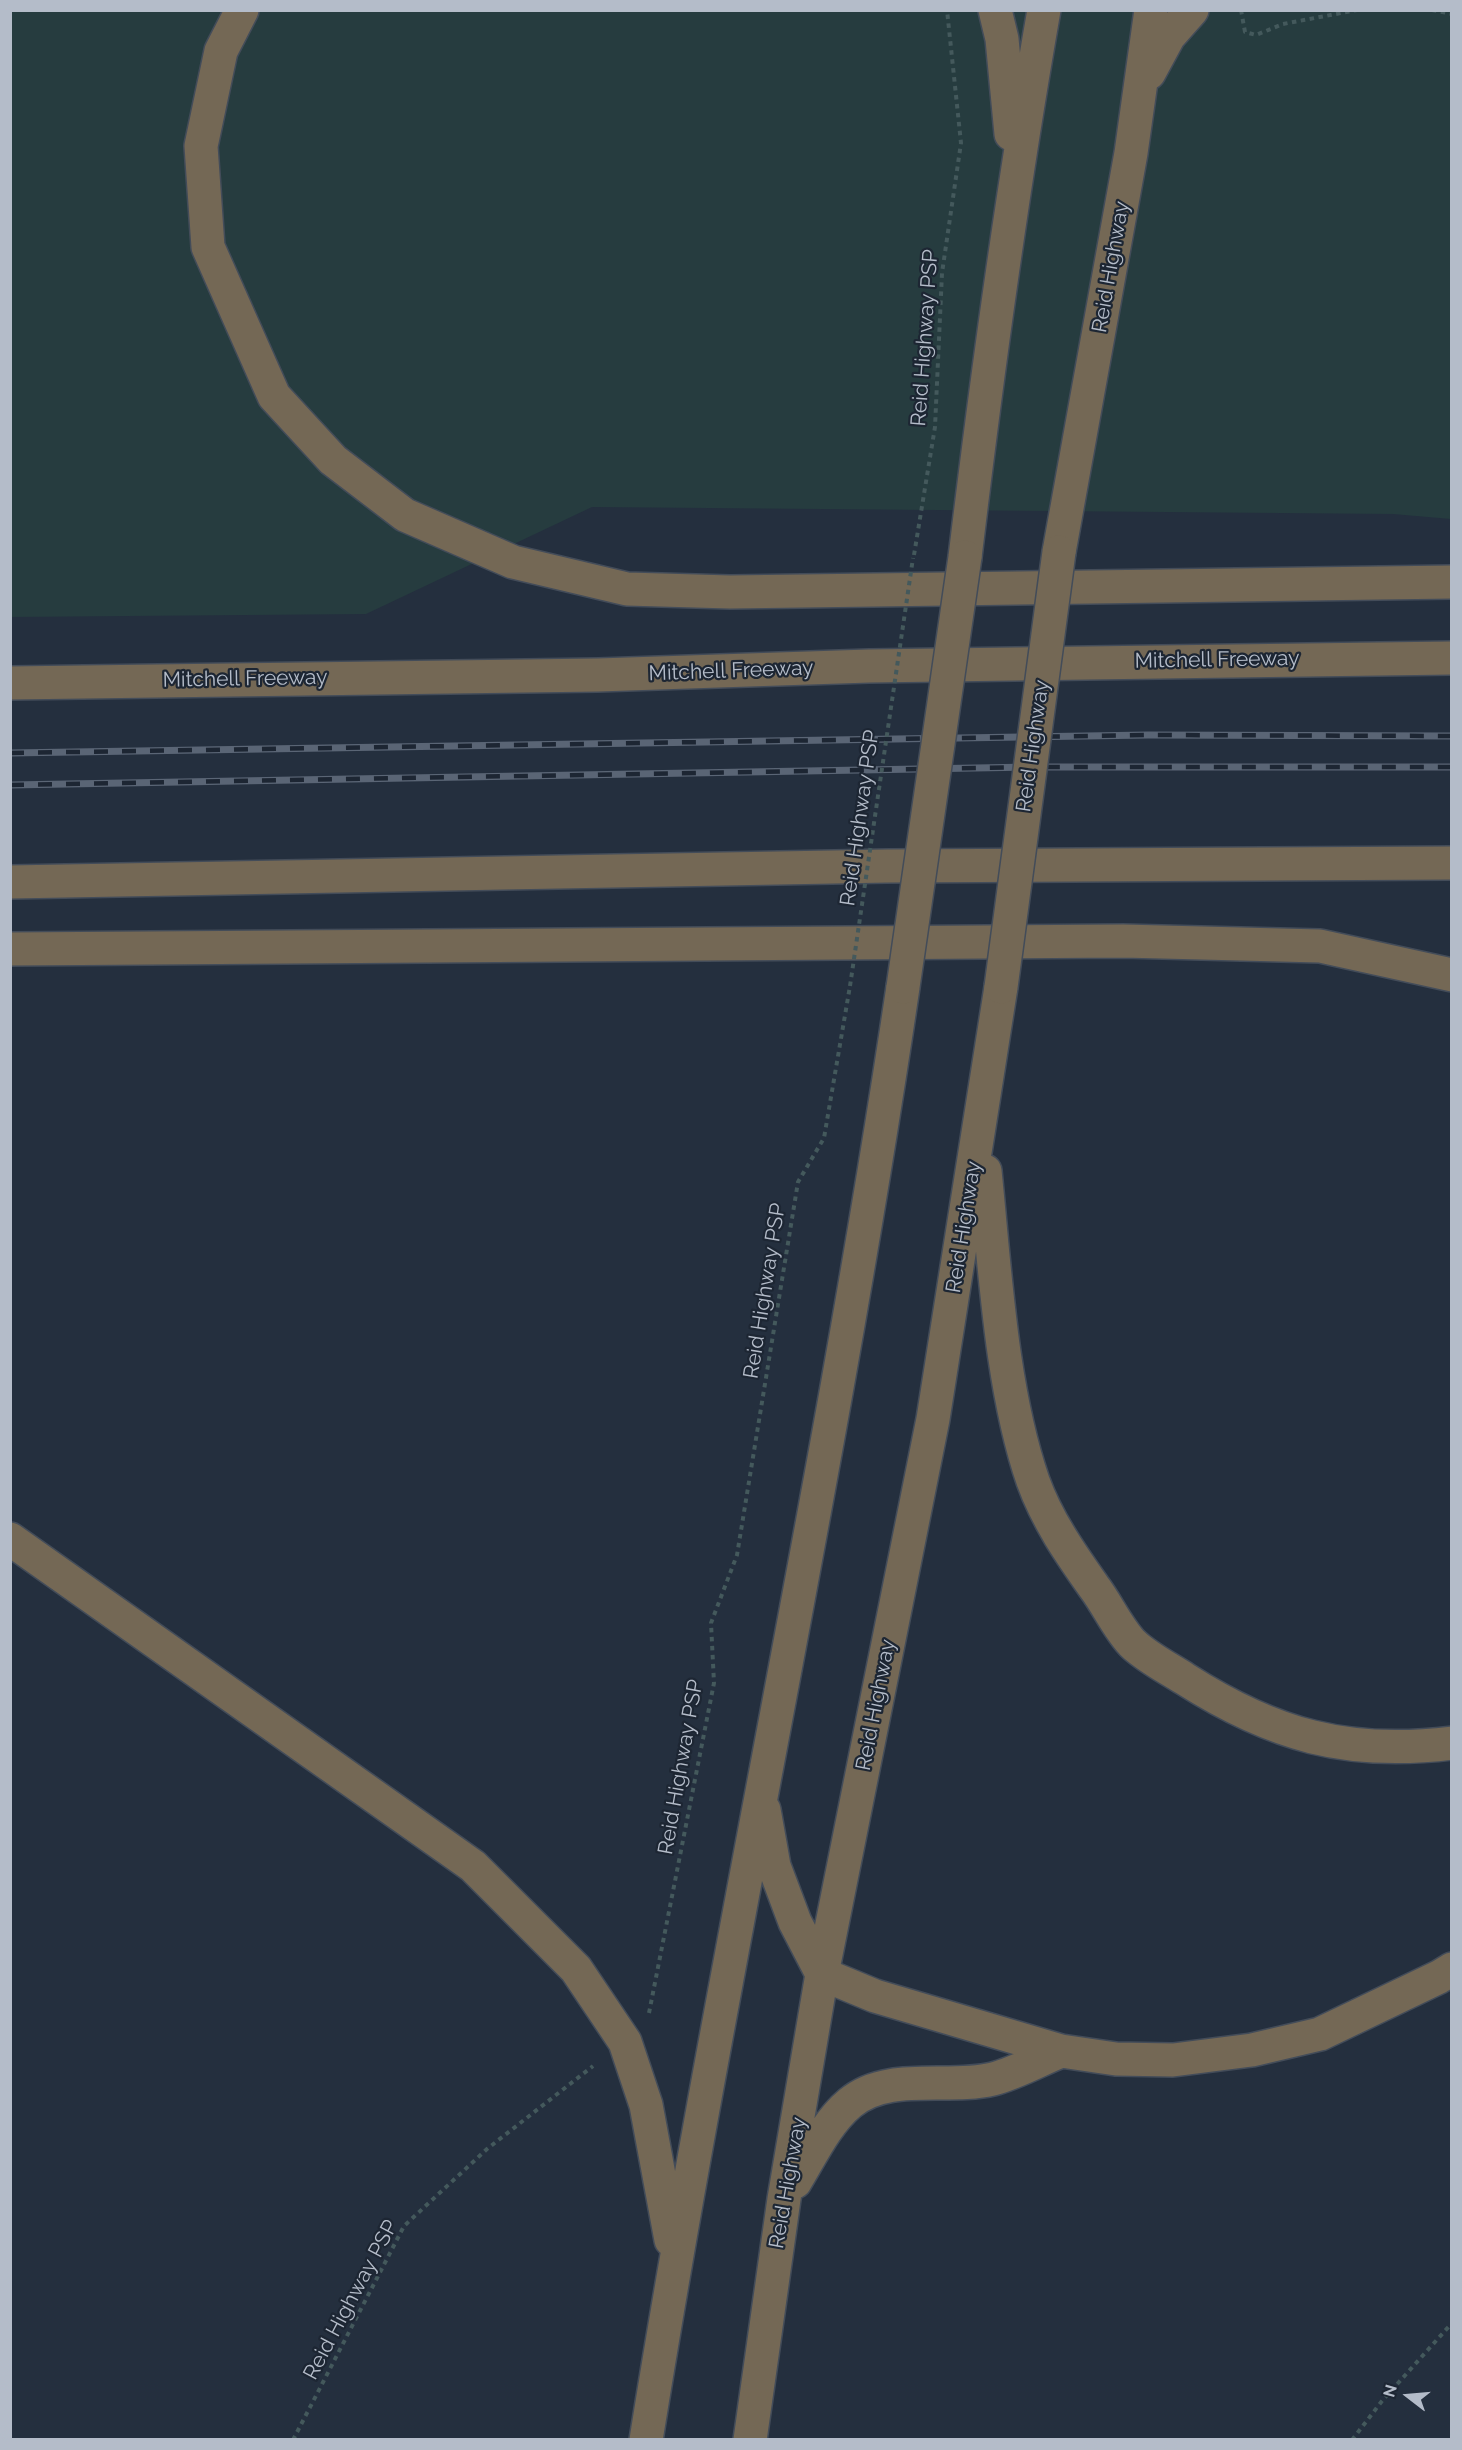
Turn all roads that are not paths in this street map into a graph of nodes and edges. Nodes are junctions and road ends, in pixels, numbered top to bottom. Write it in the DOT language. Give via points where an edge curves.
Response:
graph roads {
  1 [pos="242,10"];
  2 [pos="995,10"];
  3 [pos="1044,10"];
  4 [pos="1150,10"];
  5 [pos="1192,10"];
  6 [pos="1139,93"];
  7 [pos="1014,178"];
  8 [pos="1452,582"];
  9 [pos="1452,658"];
  10 [pos="10,682"];
  11 [pos="1452,863"];
  12 [pos="10,882"];
  13 [pos="10,949"];
  14 [pos="1452,975"];
  15 [pos="981,1126"];
  16 [pos="10,1539"];
  17 [pos="1452,1743"];
  18 [pos="760,1791"];
  19 [pos="1452,1969"];
  20 [pos="822,1974"];
  21 [pos="1061,2051"];
  22 [pos="784,2199"];
  23 [pos="675,2262"];
  24 [pos="646,2439"];
  25 [pos="750,2439"];
  1 -- 8 [label="highway" via="221,51 201,146 208,247 274,396 333,460 405,515 513,562 627,589 730,592"];
  2 -- 7 [label="highway" via="1002,39"];
  3 -- 7 [label="highway"];
  4 -- 6 [label="highway, Reid Highway"];
  5 -- 6 [label="highway" via="1169,36"];
  6 -- 15 [label="highway, Reid Highway, bridge" via="1059,552"];
  7 -- 18 [label="highway, bridge" via="965,557 872,1198"];
  9 -- 10 [label="highway, Mitchell Freeway"];
  11 -- 12 [label="highway" via="888,866"];
  13 -- 14 [label="highway" via="1123,941 1320,946"];
  15 -- 17 [label="highway" via="996,1283 1022,1443 1034,1483 1065,1546 1132,1643 1221,1702 1270,1726 1336,1744 1385,1749"];
  15 -- 20 [label="highway, Reid Highway" via="933,1419"];
  16 -- 23 [label="highway" via="472,1866 576,1969 625,2042 646,2105"];
  18 -- 20 [label="highway" via="774,1866 795,1922"];
  18 -- 23 [label="highway"];
  19 -- 21 [label="highway" via="1320,2034 1252,2050 1173,2060 1116,2059"];
  20 -- 21 [label="highway" via="875,1996"];
  20 -- 22 [label="highway, Reid Highway"];
  21 -- 22 [label="highway" via="993,2079 901,2086 865,2094 834,2120"];
  22 -- 25 [label="highway, Reid Highway"];
  23 -- 24 [label="highway"];
}
